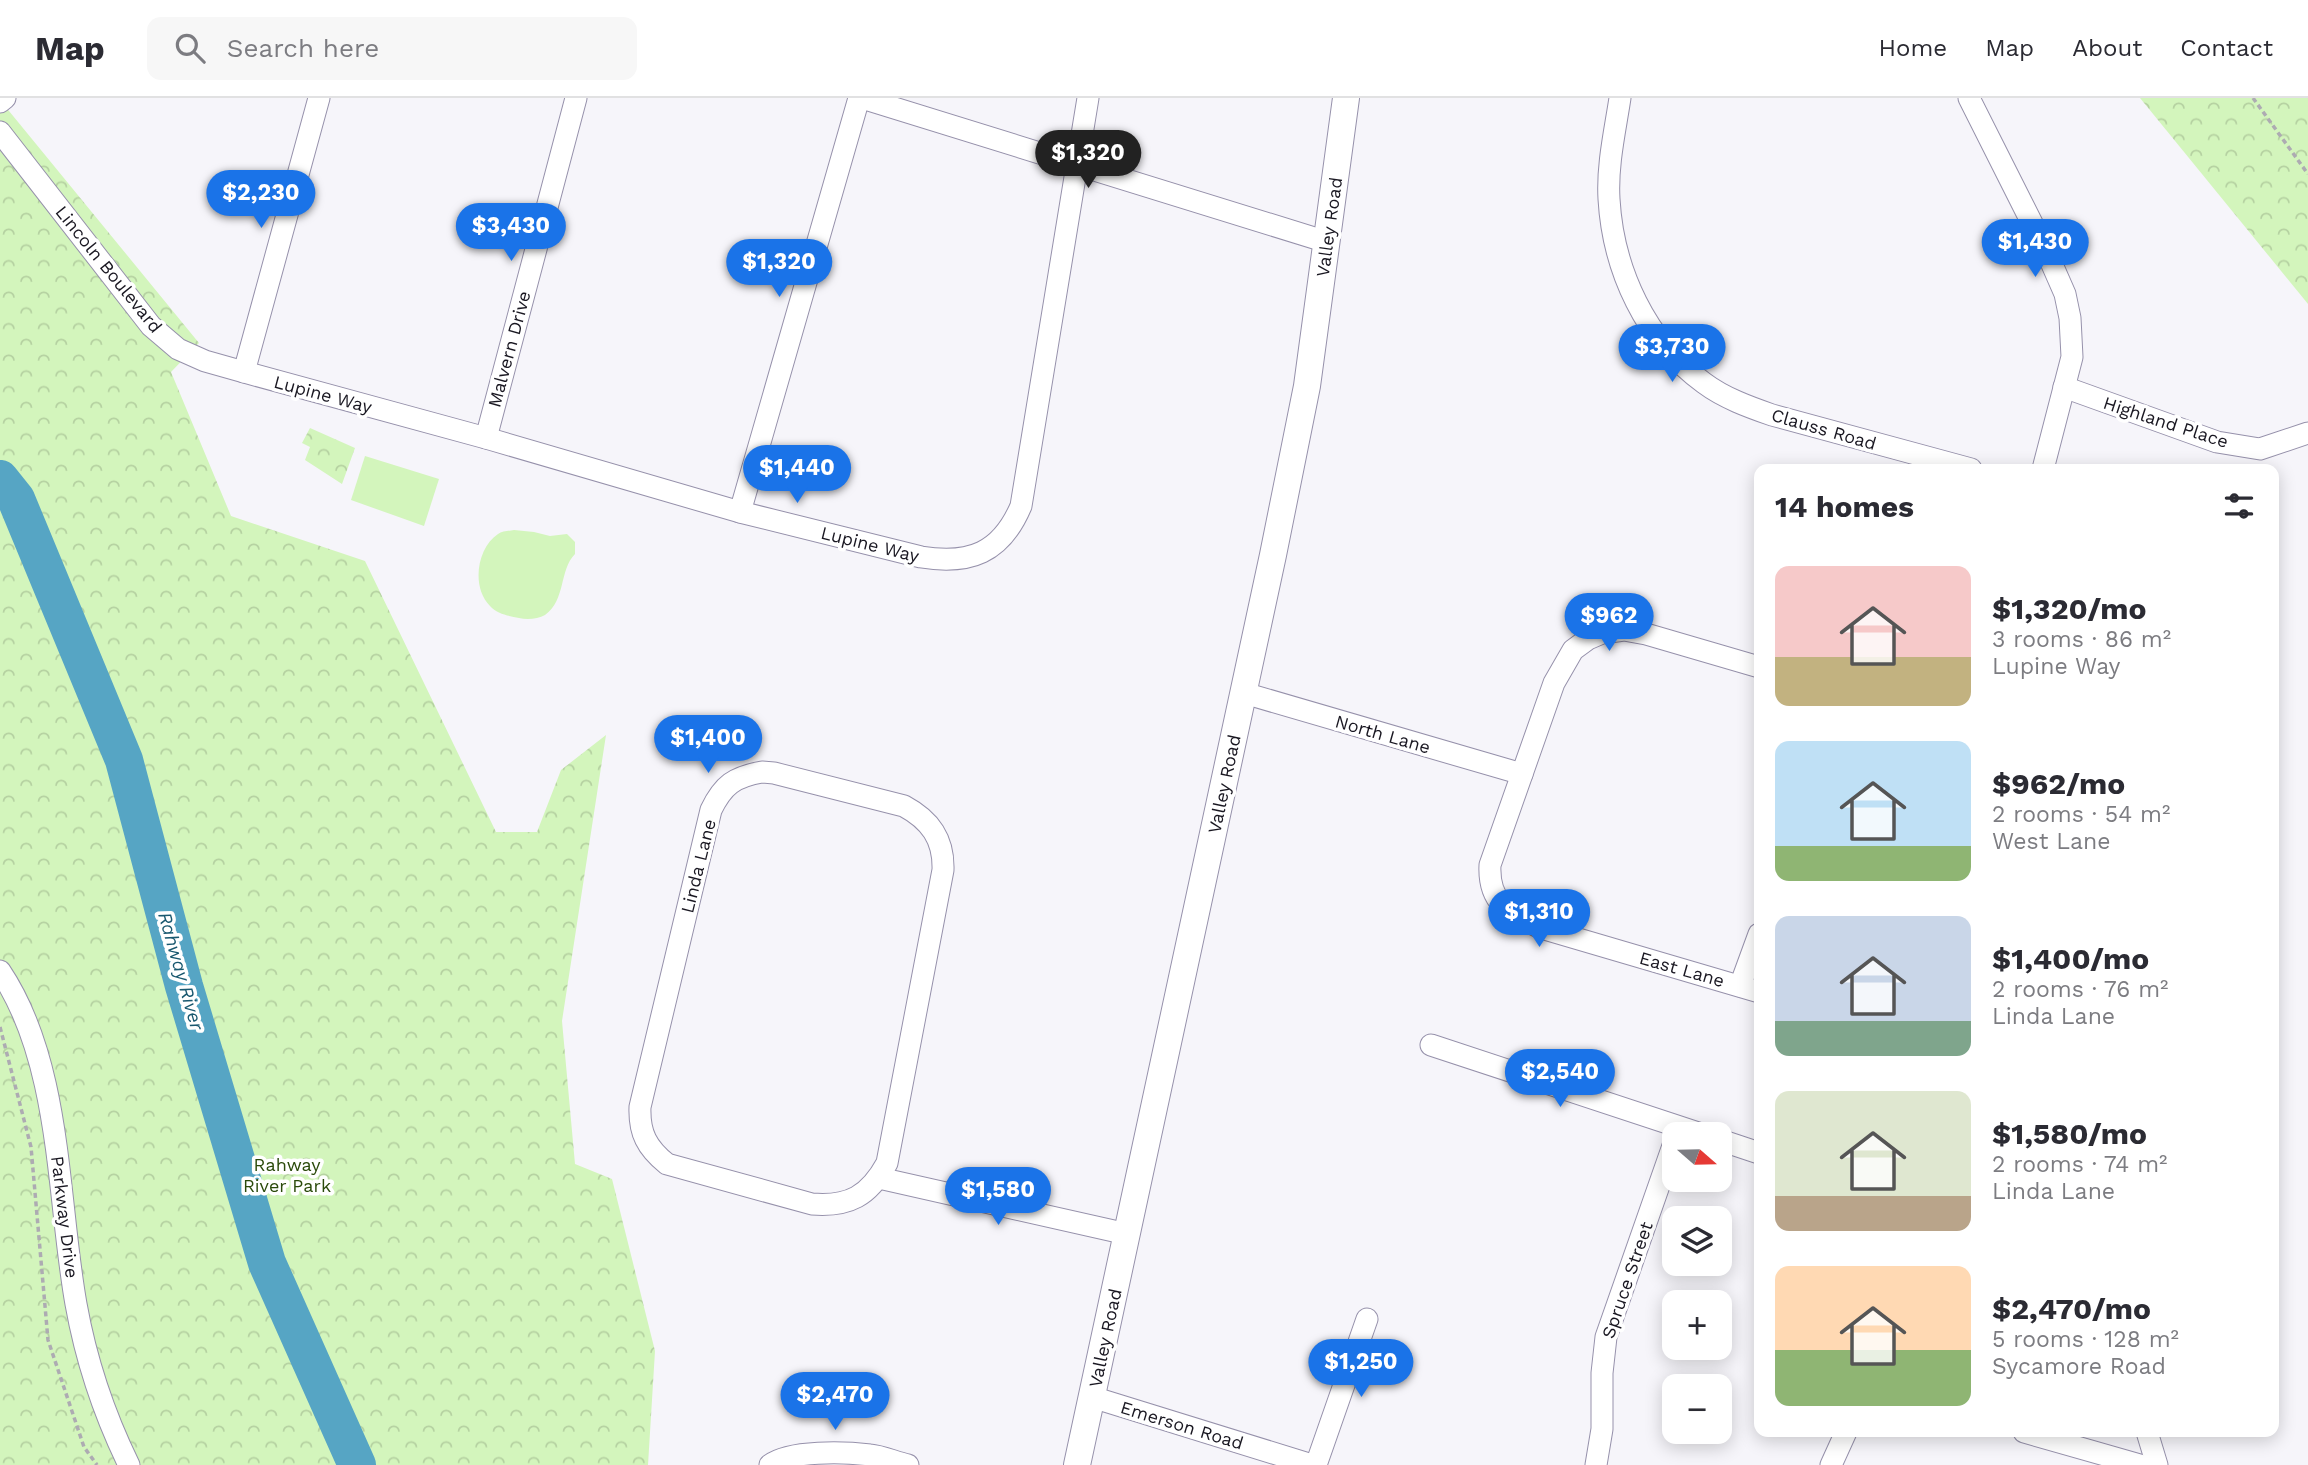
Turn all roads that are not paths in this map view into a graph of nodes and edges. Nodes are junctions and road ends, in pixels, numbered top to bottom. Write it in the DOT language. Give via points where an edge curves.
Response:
graph roads {
  1 [pos="5,98"];
  2 [pos="319,98"];
  3 [pos="576,98"];
  4 [pos="861,98"];
  5 [pos="1088,98"];
  6 [pos="1346,98"];
  7 [pos="1620,98"];
  8 [pos="1969,98"];
  9 [pos="0,102"];
  10 [pos="0,132"];
  11 [pos="1078,164"];
  12 [pos="1327,242"];
  13 [pos="244,372"];
  14 [pos="2064,387"];
  15 [pos="2308,433"];
  16 [pos="486,438"];
  17 [pos="1952,464"];
  18 [pos="2044,464"];
  19 [pos="740,512"];
  20 [pos="1754,666"];
  21 [pos="1244,693"];
  22 [pos="1522,774"];
  23 [pos="1754,965"];
  24 [pos="0,971"];
  25 [pos="1750,989"];
  26 [pos="1431,1045"];
  27 [pos="1662,1129"];
  28 [pos="1732,1144"];
  29 [pos="1754,1151"];
  30 [pos="1662,1177"];
  31 [pos="879,1178"];
  32 [pos="1127,1234"];
  33 [pos="1367,1319"];
  34 [pos="1092,1397"];
  35 [pos="1844,1437"];
  36 [pos="2042,1437"];
  37 [pos="2149,1437"];
  38 [pos="129,1465"];
  39 [pos="770,1465"];
  40 [pos="908,1465"];
  41 [pos="1077,1465"];
  42 [pos="1314,1465"];
  43 [pos="1596,1465"];
  44 [pos="1831,1465"];
  45 [pos="2140,1465"];
  46 [pos="2157,1465"];
  1 -- 9 [label="street"];
  2 -- 13 [label="street"];
  3 -- 16 [label="street, Malvern Drive"];
  4 -- 11 [label="street"];
  4 -- 19 [label="street"];
  5 -- 11 [label="street, Lupine Way"];
  6 -- 12 [label="street, Valley Road"];
  7 -- 17 [label="street, Clauss Road" via="1611,153 1613,234 1637,306 1678,362 1706,384 1761,411"];
  8 -- 14 [label="street" via="2065,294 2072,357"];
  10 -- 13 [label="street, Lincoln Boulevard" via="151,326 178,349"];
  11 -- 12 [label="street"];
  11 -- 19 [label="street, Lupine Way" via="1025,488 1018,513 1005,534 978,554 946,561"];
  12 -- 21 [label="street, Valley Road" via="1307,386"];
  13 -- 16 [label="street, Lupine Way"];
  14 -- 15 [label="street, Highland Place" via="2217,442 2260,449"];
  14 -- 18 [label="street"];
  16 -- 19 [label="street, Lupine Way"];
  20 -- 22 [label="street, East Lane" via="1624,630 1588,639 1573,650 1554,683"];
  21 -- 22 [label="street, North Lane"];
  21 -- 32 [label="street, Valley Road"];
  22 -- 25 [label="street, East Lane" via="1490,865 1498,901 1510,913 1541,928"];
  23 -- 25 [label="street"];
  24 -- 38 [label="street, Parkway Drive" via="16,994 35,1045 52,1118 76,1304 93,1378"];
  26 -- 27 [label="street"];
  28 -- 29 [label="street"];
  30 -- 43 [label="street, Spruce Street" via="1606,1337"];
  31 -- 31 [label="street, Linda Lane" via="890,1149 943,870 941,845 933,828 904,806 774,773 745,775 718,795 711,810 640,1107 644,1140 667,1164 811,1204 851,1201"];
  31 -- 32 [label="street"];
  32 -- 34 [label="street, Valley Road"];
  33 -- 42 [label="street"];
  34 -- 41 [label="street, Valley Road"];
  34 -- 42 [label="street, Emerson Road"];
  35 -- 44 [label="street"];
  36 -- 45 [label="street"];
  37 -- 46 [label="street"];
  39 -- 40 [label="street" via="800,1455 840,1453 872,1455"];
}
